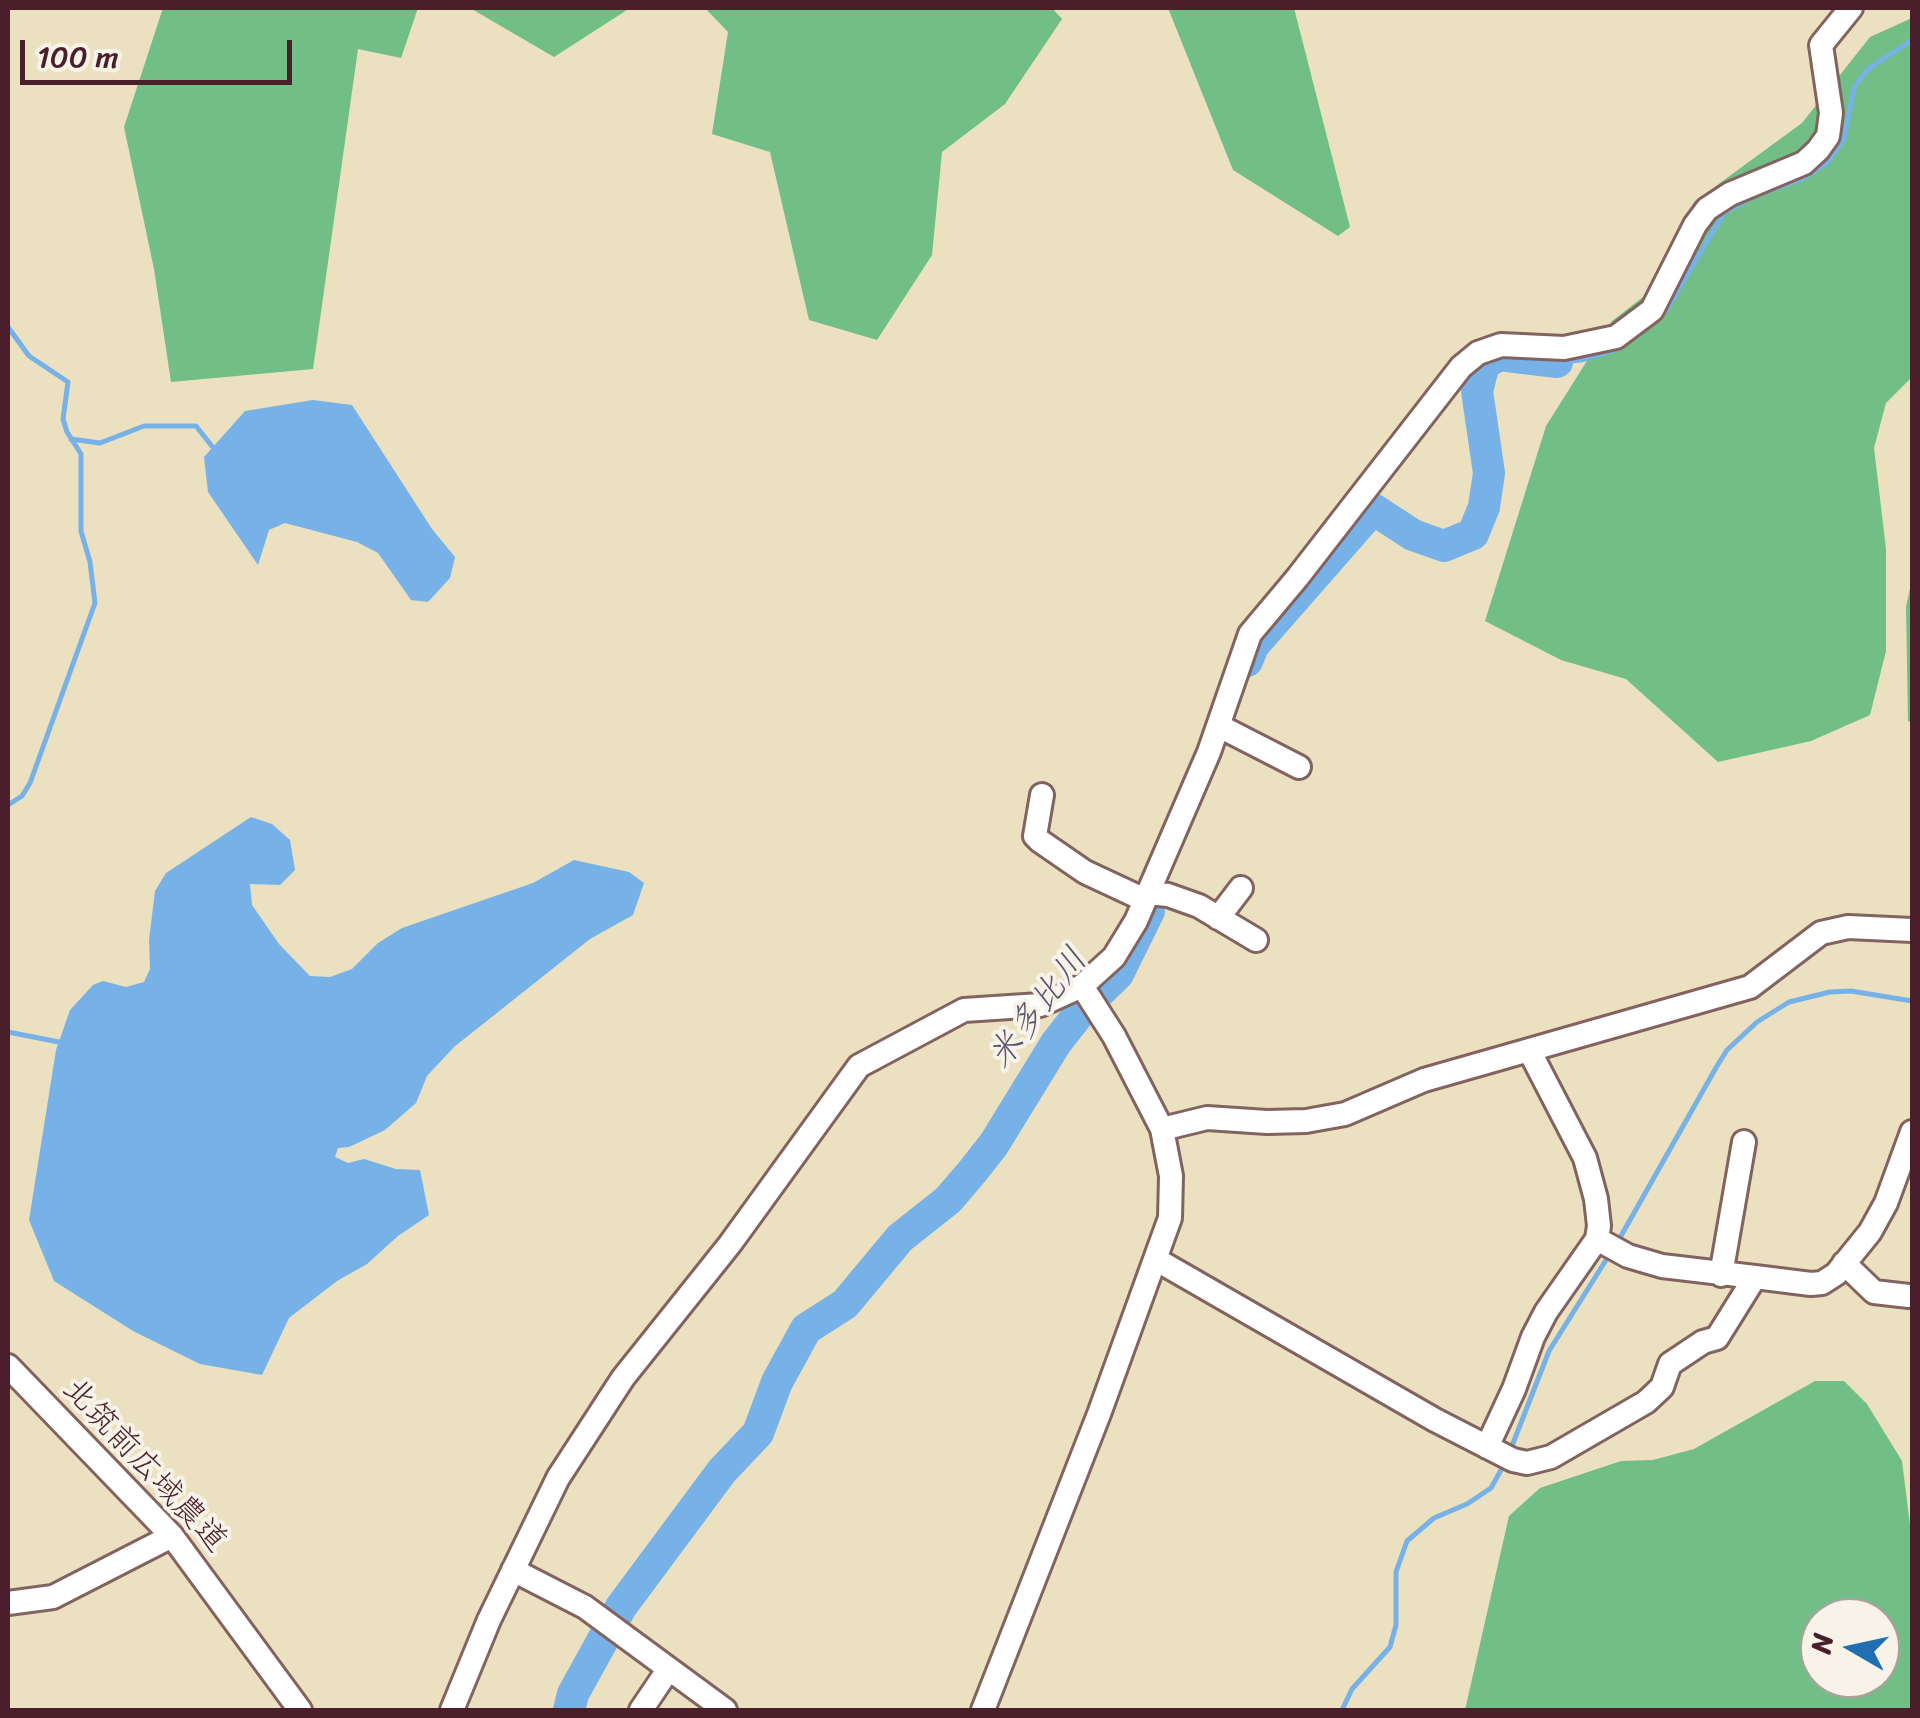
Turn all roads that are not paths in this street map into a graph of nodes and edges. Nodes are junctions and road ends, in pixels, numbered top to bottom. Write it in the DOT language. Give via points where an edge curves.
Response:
graph roads {
  1 [pos="1851,8"];
  2 [pos="1219,726"];
  3 [pos="1299,767"];
  4 [pos="1042,796"];
  5 [pos="1241,888"];
  6 [pos="1146,896"];
  7 [pos="1218,918"];
  8 [pos="1912,930"];
  9 [pos="1256,940"];
  10 [pos="1082,986"];
  11 [pos="1530,1052"];
  12 [pos="1162,1130"];
  13 [pos="1912,1132"];
  14 [pos="1744,1142"];
  15 [pos="1597,1239"];
  16 [pos="1157,1260"];
  17 [pos="1844,1264"];
  18 [pos="1721,1275"];
  19 [pos="1755,1277"];
  20 [pos="1910,1296"];
  21 [pos="8,1366"];
  22 [pos="1487,1448"];
  23 [pos="172,1536"];
  24 [pos="513,1570"];
  25 [pos="8,1603"];
  26 [pos="668,1670"];
  27 [pos="300,1710"];
  28 [pos="452,1710"];
  29 [pos="640,1710"];
  30 [pos="725,1710"];
  31 [pos="982,1710"];
  1 -- 2 [label="street" via="1821,45 1831,113 1818,150 1707,209 1652,310 1616,337 1564,348 1501,345 1461,367 1250,634"];
  2 -- 3 [label="street"];
  2 -- 6 [label="street"];
  4 -- 6 [label="street" via="1035,836 1085,872"];
  5 -- 7 [label="street"];
  6 -- 7 [label="street" via="1168,894"];
  6 -- 10 [label="street" via="1114,956"];
  7 -- 9 [label="street"];
  8 -- 11 [label="street" via="1848,927 1821,933 1750,987"];
  10 -- 12 [label="street"];
  10 -- 24 [label="street" via="1040,1005 964,1010 859,1066 623,1378 558,1478"];
  11 -- 12 [label="street" via="1424,1080 1345,1114 1306,1121 1207,1118"];
  11 -- 15 [label="street" via="1585,1158"];
  12 -- 16 [label="street" via="1170,1218"];
  13 -- 17 [label="street" via="1886,1203"];
  14 -- 18 [label="street"];
  15 -- 18 [label="street" via="1662,1266"];
  15 -- 22 [label="street" via="1539,1324"];
  16 -- 22 [label="street"];
  16 -- 31 [label="street"];
  17 -- 19 [label="street" via="1822,1283"];
  17 -- 20 [label="street" via="1874,1292"];
  18 -- 19 [label="street"];
  19 -- 22 [label="street" via="1716,1338 1670,1364 1662,1387 1646,1402 1552,1457 1527,1463"];
  21 -- 23 [label="street, 北筑前広域農道"];
  23 -- 25 [label="street" via="53,1596"];
  23 -- 27 [label="street, 北筑前広域農道"];
  24 -- 26 [label="street" via="585,1607"];
  24 -- 28 [label="street"];
  26 -- 29 [label="street"];
  26 -- 30 [label="street"];
}
